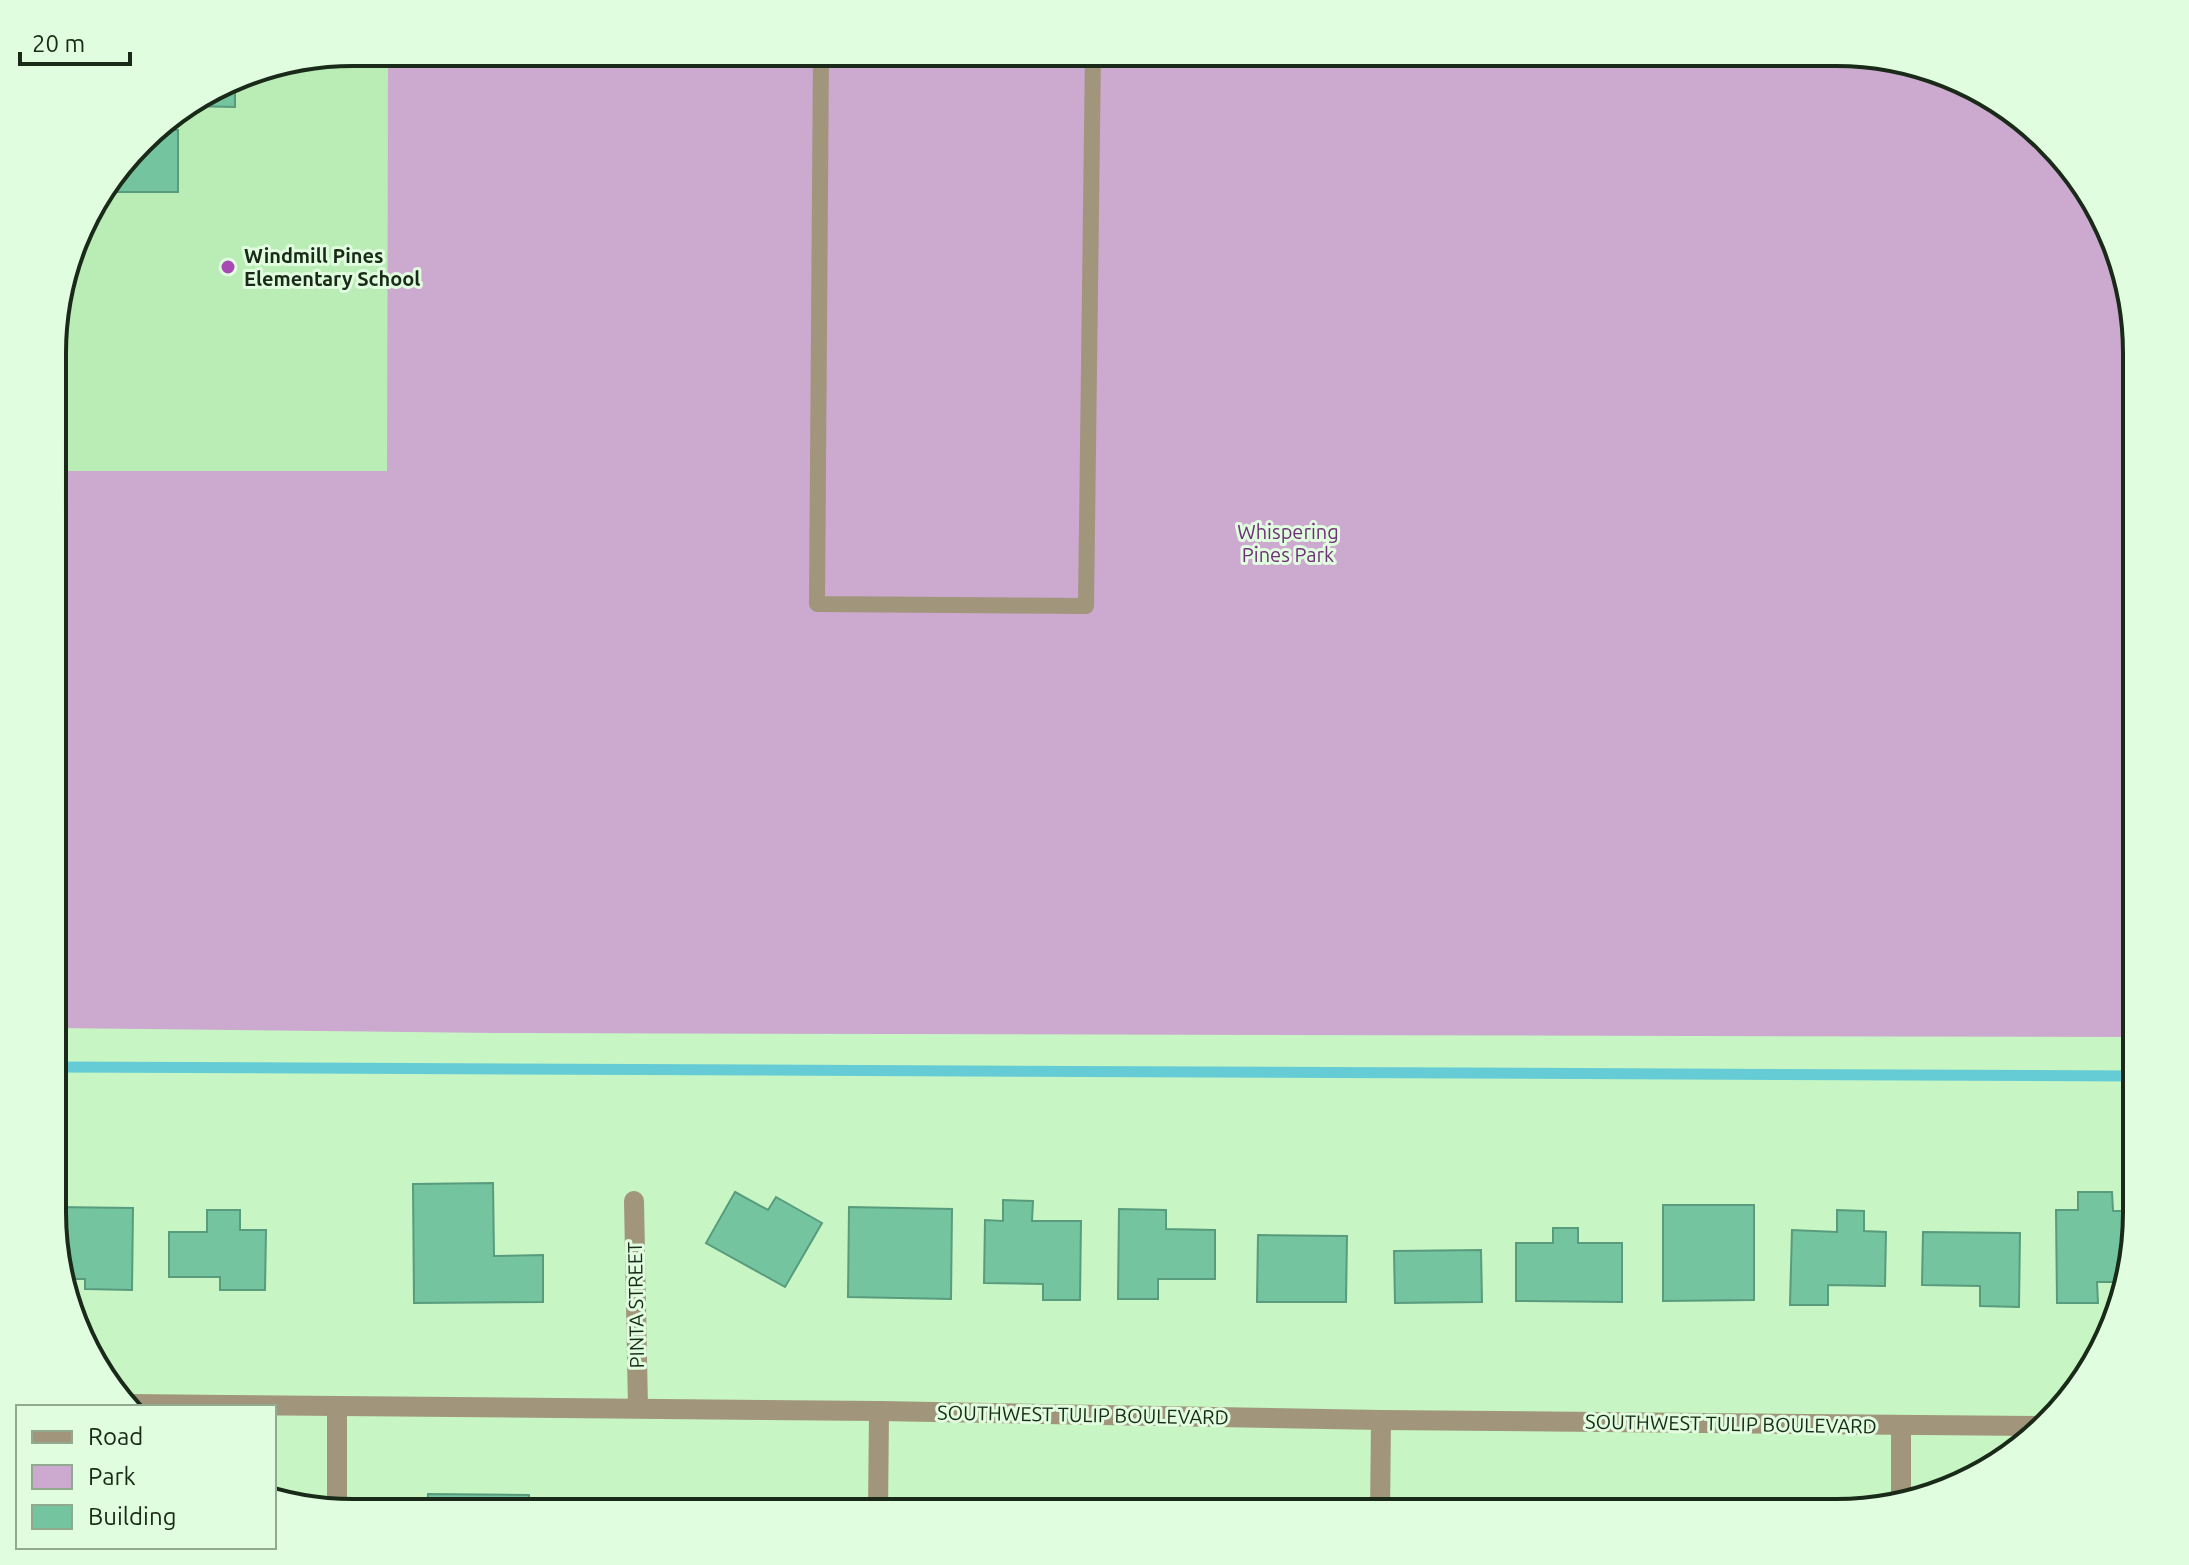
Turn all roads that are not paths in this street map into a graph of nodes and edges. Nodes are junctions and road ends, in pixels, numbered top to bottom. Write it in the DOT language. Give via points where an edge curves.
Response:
graph roads {
  1 [pos="821,66"];
  2 [pos="1093,66"];
  3 [pos="634,1201"];
  4 [pos="140,1404"];
  5 [pos="232,1405"];
  6 [pos="276,1405"];
  7 [pos="337,1406"];
  8 [pos="638,1408"];
  9 [pos="879,1411"];
  10 [pos="1381,1420"];
  11 [pos="1901,1425"];
  12 [pos="2027,1426"];
  13 [pos="1901,1491"];
  14 [pos="337,1498"];
  15 [pos="878,1499"];
  16 [pos="1380,1499"];
  1 -- 2 [label="lane" via="817,604 1086,606"];
  3 -- 8 [label="street, PINTA STREET"];
  4 -- 5 [label="street, SOUTHWEST TULIP BOULEVARD"];
  6 -- 7 [label="street, SOUTHWEST TULIP BOULEVARD"];
  7 -- 8 [label="street, SOUTHWEST TULIP BOULEVARD"];
  7 -- 14 [label="street"];
  8 -- 9 [label="street, SOUTHWEST TULIP BOULEVARD"];
  9 -- 10 [label="street, SOUTHWEST TULIP BOULEVARD"];
  9 -- 15 [label="street"];
  10 -- 11 [label="street, SOUTHWEST TULIP BOULEVARD"];
  10 -- 16 [label="street"];
  11 -- 12 [label="street, SOUTHWEST TULIP BOULEVARD"];
  11 -- 13 [label="street"];
}
